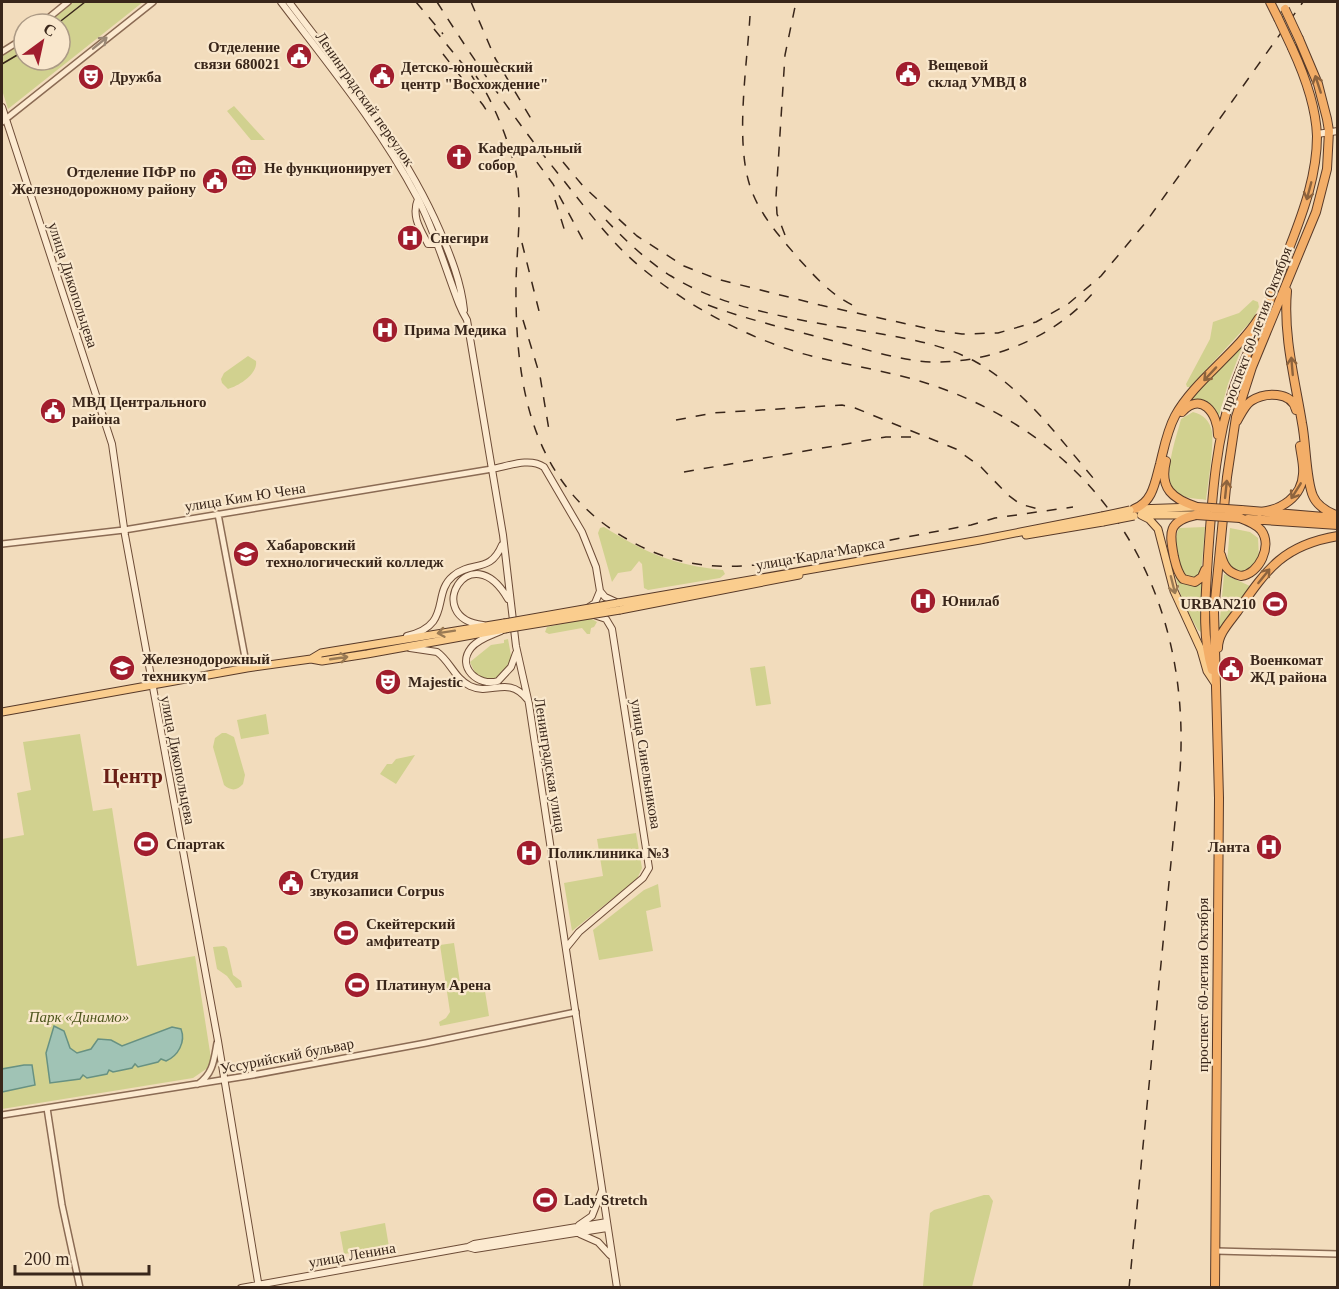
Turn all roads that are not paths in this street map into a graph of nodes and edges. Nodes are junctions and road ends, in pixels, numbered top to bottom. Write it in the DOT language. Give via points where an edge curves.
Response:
graph roads {
  1 [pos="68,2"];
  2 [pos="153,2"];
  3 [pos="280,2"];
  4 [pos="289,2"];
  5 [pos="1270,2"];
  6 [pos="1283,5"];
  7 [pos="56,12"];
  8 [pos="2,107"];
  9 [pos="4,120"];
  10 [pos="1333,131"];
  11 [pos="1317,134"];
  12 [pos="418,199"];
  13 [pos="438,244"];
  14 [pos="1290,277"];
  15 [pos="1272,296"];
  16 [pos="464,314"];
  17 [pos="473,353"];
  18 [pos="1233,427"];
  19 [pos="492,469"];
  20 [pos="1215,476"];
  21 [pos="1197,511"];
  22 [pos="1260,512"];
  23 [pos="1135,513"];
  24 [pos="218,514"];
  25 [pos="1241,514"];
  26 [pos="1338,517"];
  27 [pos="1103,519"];
  28 [pos="1338,525"];
  29 [pos="1210,527"];
  30 [pos="124,530"];
  31 [pos="1338,536"];
  32 [pos="503,538"];
  33 [pos="2,544"];
  34 [pos="1220,548"];
  35 [pos="600,591"];
  36 [pos="510,603"];
  37 [pos="619,606"];
  38 [pos="586,609"];
  39 [pos="594,615"];
  40 [pos="505,626"];
  41 [pos="612,628"];
  42 [pos="384,642"];
  43 [pos="516,646"];
  44 [pos="410,648"];
  45 [pos="311,659"];
  46 [pos="248,668"];
  47 [pos="1215,683"];
  48 [pos="152,685"];
  49 [pos="496,685"];
  50 [pos="529,702"];
  51 [pos="2,712"];
  52 [pos="562,929"];
  53 [pos="579,932"];
  54 [pos="565,949"];
  55 [pos="576,1012"];
  56 [pos="218,1041"];
  57 [pos="224,1080"];
  58 [pos="196,1085"];
  59 [pos="47,1108"];
  60 [pos="2,1115"];
  61 [pos="603,1188"];
  62 [pos="607,1225"];
  63 [pos="576,1230"];
  64 [pos="1216,1251"];
  65 [pos="1338,1254"];
  66 [pos="611,1257"];
  67 [pos="259,1286"];
  68 [pos="80,1287"];
  69 [pos="241,1287"];
  70 [pos="617,1287"];
  71 [pos="1215,1287"];
  1 -- 7 [label="street"];
  9 -- 2 [label="street, one-way"];
  3 -- 12 [label="main road, Ленинградский переулок" via="385,144"];
  4 -- 16 [label="main road, Ленинградский переулок" via="394,145 424,194 458,278"];
  5 -- 11 [label="highway, проспект 60-летия Октября, bridge" via="1307,89"];
  10 -- 6 [label="highway, проспект 60-летия Октября, one-way, bridge" via="1318,84"];
  8 -- 9 [label="main road, улица Дикопольцева"];
  9 -- 30 [label="main road, улица Дикопольцева" via="112,444"];
  10 -- 11 [label="main road"];
  10 -- 14 [label="highway, проспект 60-летия Октября" via="1322,190"];
  11 -- 15 [label="highway, проспект 60-летия Октября, one-way" via="1310,187"];
  12 -- 13 [label="main road, Ленинградский переулок"];
  12 -- 13 [label="main road" via="416,219 428,244"];
  13 -- 16 [label="main road, Ленинградский переулок"];
  14 -- 18 [label="highway, проспект 60-летия Октября" via="1249,375"];
  26 -- 14 [label="highway, one-way" via="1318,504 1311,490 1292,373 1287,314"];
  15 -- 20 [label="highway, проспект 60-летия Октября" via="1233,388"];
  15 -- 23 [label="highway, one-way" via="1250,332 1179,408 1152,492"];
  16 -- 17 [label="main road, Ленинградский переулок"];
  17 -- 19 [label="main road, Ленинградская улица"];
  18 -- 22 [label="highway, one-way" via="1248,403 1256,398 1285,396 1295,405 1301,483 1286,503"];
  34 -- 18 [label="highway, проспект 60-летия Октября, one-way"];
  19 -- 24 [label="street, улица Ким Ю Чена"];
  19 -- 32 [label="main road, Ленинградская улица"];
  19 -- 35 [label="main road" via="533,463 547,470 582,532 596,567"];
  20 -- 21 [label="highway" via="1218,424 1212,412 1194,404 1178,419 1164,475 1169,492"];
  20 -- 29 [label="highway, проспект 60-летия Октября"];
  21 -- 23 [label="main road"];
  21 -- 25 [label="highway, bridge"];
  21 -- 29 [label="highway" via="1179,520 1171,534 1176,568 1187,581 1199,580 1205,574"];
  22 -- 25 [label="highway"];
  22 -- 26 [label="highway"];
  23 -- 27 [label="main road, bridge"];
  23 -- 47 [label="main road, one-way" via="1149,519 1158,529 1174,591"];
  24 -- 30 [label="street, улица Ким Ю Чена"];
  24 -- 46 [label="street"];
  25 -- 28 [label="highway"];
  25 -- 34 [label="highway" via="1263,534 1265,548 1261,561 1246,575 1234,574 1223,564"];
  27 -- 37 [label="main road, улица Карла Маркса"];
  27 -- 37 [label="main road, улица Карла Маркса"];
  29 -- 47 [label="highway, проспект 60-летия Октября" via="1206,638"];
  30 -- 33 [label="street, улица Ким Ю Чена"];
  30 -- 48 [label="main road, улица Дикопольцева"];
  47 -- 31 [label="highway, one-way" via="1218,644 1223,632 1269,568 1303,544"];
  32 -- 36 [label="main road, Ленинградская улица"];
  32 -- 42 [label="main road" via="495,558 451,578 428,627"];
  34 -- 47 [label="highway, проспект 60-летия Октября" via="1214,620"];
  35 -- 37 [label="main road"];
  35 -- 38 [label="main road" via="595,603"];
  36 -- 40 [label="main road" via="494,582 483,575 463,578 455,587 457,612 467,621"];
  36 -- 43 [label="main road, Ленинградская улица"];
  37 -- 38 [label="main road, улица Карла Маркса, bridge"];
  37 -- 39 [label="main road, bridge"];
  37 -- 41 [label="main road" via="612,617"];
  38 -- 40 [label="main road, улица Карла Маркса, bridge"];
  39 -- 40 [label="main road, bridge"];
  39 -- 41 [label="main road" via="606,619"];
  40 -- 42 [label="main road, улица Карла Маркса, one-way"];
  40 -- 44 [label="main road, улица Карла Маркса"];
  40 -- 49 [label="main road" via="475,644 467,657 474,677"];
  41 -- 53 [label="main road, улица Синельникова" via="649,868 643,878"];
  42 -- 45 [label="main road, улица Карла Маркса" via="321,653"];
  43 -- 49 [label="main road" via="511,667"];
  43 -- 50 [label="main road, Ленинградская улица"];
  45 -- 44 [label="main road, улица Карла Маркса, one-way" via="322,661"];
  44 -- 49 [label="main road" via="437,652 470,686"];
  45 -- 46 [label="main road, улица Карла Маркса"];
  46 -- 48 [label="main road, улица Карла Маркса"];
  47 -- 64 [label="highway, проспект 60-летия Октября" via="1219,798"];
  48 -- 51 [label="main road, улица Карла Маркса"];
  48 -- 56 [label="main road, улица Дикопольцева"];
  49 -- 50 [label="main road" via="514,688"];
  50 -- 52 [label="main road, Ленинградская улица"];
  52 -- 53 [label="main road"];
  52 -- 54 [label="main road, Ленинградская улица"];
  53 -- 54 [label="main road, улица Синельникова"];
  54 -- 55 [label="main road, Ленинградская улица"];
  55 -- 57 [label="street, Уссурийский бульвар"];
  55 -- 61 [label="main road, Ленинградская улица"];
  56 -- 57 [label="main road, улица Дикопольцева"];
  56 -- 58 [label="street" via="212,1070"];
  57 -- 58 [label="street, Уссурийский бульвар"];
  57 -- 67 [label="main road, улица Дикопольцева"];
  58 -- 59 [label="street, Уссурийский бульвар"];
  59 -- 60 [label="street, Уссурийский бульвар"];
  59 -- 68 [label="street"];
  61 -- 62 [label="main road, Ленинградская улица"];
  61 -- 63 [label="main road" via="592,1216"];
  62 -- 63 [label="main road, улица Ленина"];
  62 -- 66 [label="main road, Ленинградская улица"];
  63 -- 66 [label="main road" via="603,1246"];
  63 -- 67 [label="main road, улица Ленина" via="474,1244"];
  64 -- 65 [label="street"];
  64 -- 71 [label="highway, проспект 60-летия Октября"];
  66 -- 70 [label="main road, Ленинградская улица"];
  67 -- 69 [label="main road, улица Ленина"];
}
